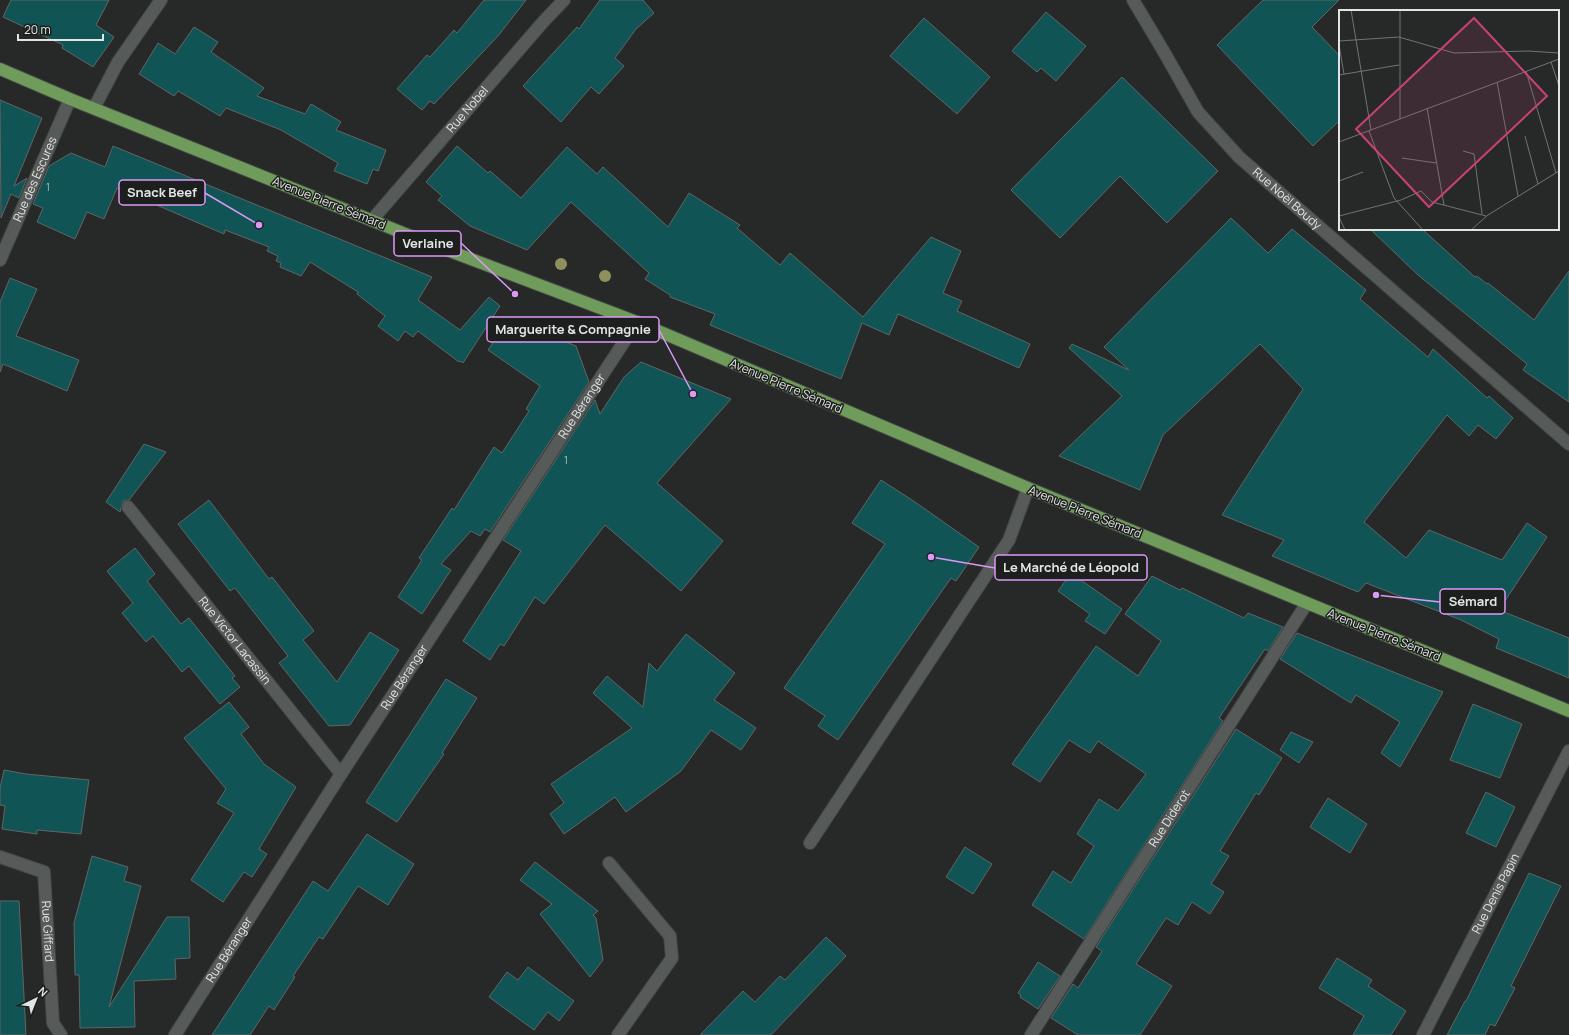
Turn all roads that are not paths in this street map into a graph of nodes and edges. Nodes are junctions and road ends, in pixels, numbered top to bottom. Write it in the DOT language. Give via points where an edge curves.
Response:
graph roads {
  1 [pos="161,0"];
  2 [pos="564,0"];
  3 [pos="1133,0"];
  4 [pos="0,69"];
  5 [pos="70,99"];
  6 [pos="94,108"];
  7 [pos="372,220"];
  8 [pos="0,260"];
  9 [pos="637,322"];
  10 [pos="1569,444"];
  11 [pos="1028,488"];
  12 [pos="128,507"];
  13 [pos="1307,603"];
  14 [pos="1569,711"];
  15 [pos="1569,752"];
  16 [pos="341,774"];
  17 [pos="810,843"];
  18 [pos="0,858"];
  19 [pos="609,863"];
  20 [pos="61,1035"];
  21 [pos="175,1035"];
  22 [pos="618,1035"];
  23 [pos="1032,1035"];
  24 [pos="1422,1035"];
  1 -- 6 [label="street" via="118,62"];
  2 -- 7 [label="street, Rue Nobel"];
  3 -- 10 [label="street, Rue Noël Boudy" via="1198,112 1239,157"];
  4 -- 5 [label="main road, Avenue Pierre Sémard"];
  5 -- 6 [label="main road, Avenue Pierre Sémard"];
  5 -- 8 [label="street, Rue des Escures"];
  6 -- 7 [label="main road, Avenue Pierre Sémard"];
  7 -- 9 [label="main road, Avenue Pierre Sémard"];
  9 -- 11 [label="main road, Avenue Pierre Sémard"];
  9 -- 16 [label="street, Rue Béranger"];
  11 -- 13 [label="main road, Avenue Pierre Sémard"];
  11 -- 17 [label="street" via="1009,540"];
  12 -- 16 [label="street, Rue Victor Lacassin"];
  13 -- 14 [label="main road, Avenue Pierre Sémard"];
  13 -- 23 [label="street, Rue Diderot"];
  15 -- 24 [label="street, Rue Denis Papin"];
  16 -- 21 [label="street, Rue Béranger"];
  18 -- 20 [label="street, Rue Giffard" via="44,872 53,1023"];
  19 -- 22 [label="street" via="670,936 672,958"];
}
